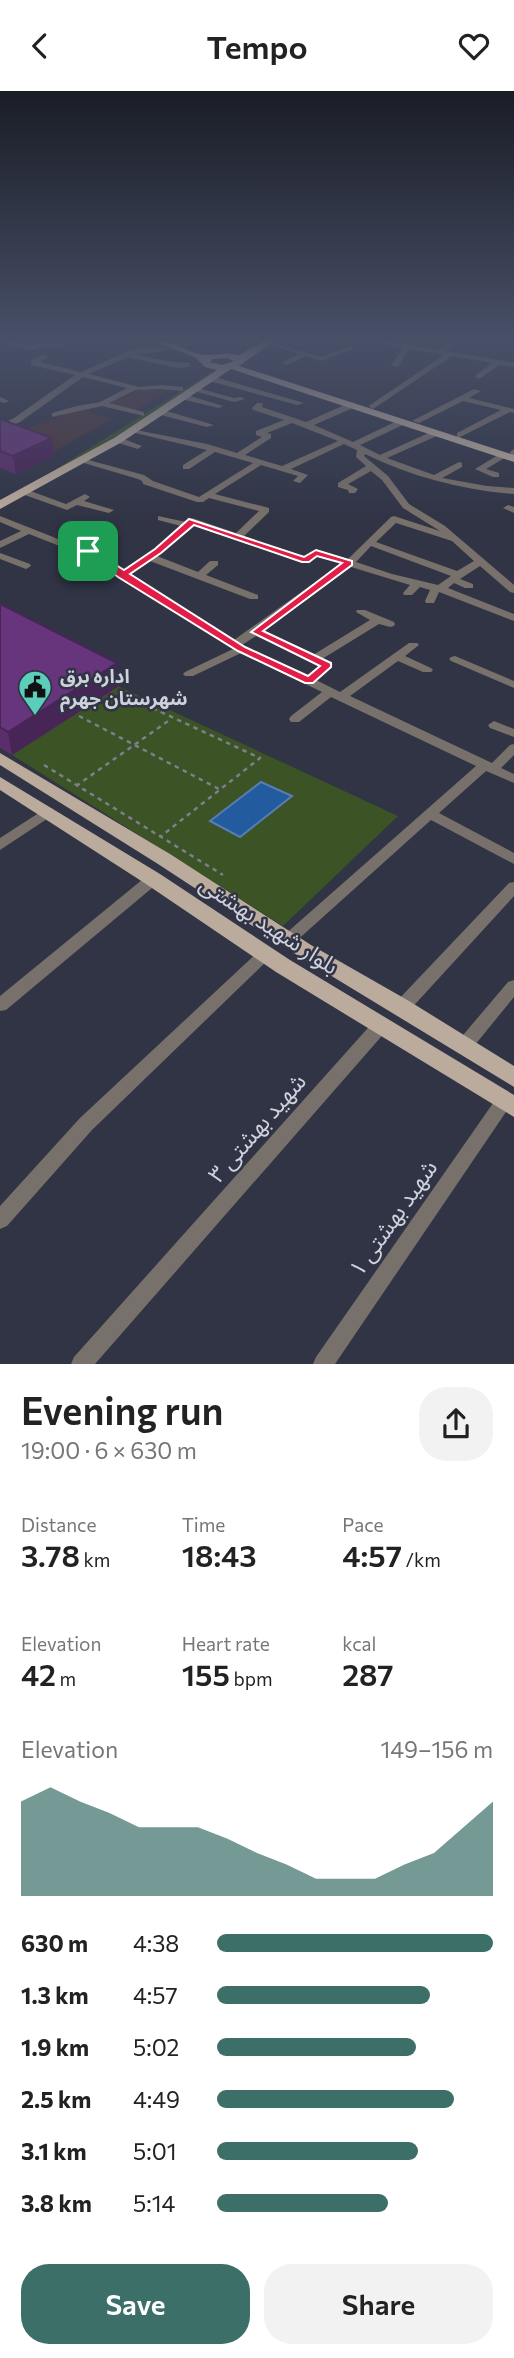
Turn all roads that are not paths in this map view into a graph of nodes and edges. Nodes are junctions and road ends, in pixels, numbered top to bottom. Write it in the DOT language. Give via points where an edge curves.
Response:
graph roads {
  1 [pos="45,400"];
  2 [pos="109,400"];
  3 [pos="168,400"];
  4 [pos="173,400"];
  5 [pos="203,400"];
  6 [pos="290,400"];
  7 [pos="339,400"];
  8 [pos="352,400"];
  9 [pos="383,400"];
  10 [pos="456,400"];
  11 [pos="471,400"];
  12 [pos="300,403"];
  13 [pos="102,404"];
  14 [pos="260,405"];
  15 [pos="352,405"];
  16 [pos="219,406"];
  17 [pos="373,407"];
  18 [pos="511,410"];
  19 [pos="160,412"];
  20 [pos="141,414"];
  21 [pos="55,415"];
  22 [pos="292,420"];
  23 [pos="416,421"];
  24 [pos="402,422"];
  25 [pos="210,425"];
  26 [pos="307,425"];
  27 [pos="0,428"];
  28 [pos="131,431"];
  29 [pos="326,432"];
  30 [pos="436,433"];
  31 [pos="460,435"];
  32 [pos="312,437"];
  33 [pos="118,440"];
  34 [pos="353,445"];
  35 [pos="138,446"];
  36 [pos="214,449"];
  37 [pos="511,455"];
  38 [pos="238,456"];
  39 [pos="380,458"];
  40 [pos="81,461"];
  41 [pos="260,462"];
  42 [pos="460,465"];
  43 [pos="186,467"];
  44 [pos="371,467"];
  45 [pos="283,469"];
  46 [pos="496,475"];
  47 [pos="435,478"];
  48 [pos="297,481"];
  49 [pos="352,491"];
  50 [pos="514,491"];
  51 [pos="0,493"];
  52 [pos="20,495"];
  53 [pos="207,495"];
  54 [pos="81,500"];
  55 [pos="0,505"];
  56 [pos="109,510"];
  57 [pos="161,518"];
  58 [pos="0,519"];
  59 [pos="190,523"];
  60 [pos="27,531"];
  61 [pos="238,536"];
  62 [pos="454,538"];
  63 [pos="371,543"];
  64 [pos="0,545"];
  65 [pos="88,554"];
  66 [pos="0,557"];
  67 [pos="150,557"];
  68 [pos="481,561"];
  69 [pos="214,563"];
  70 [pos="349,563"];
  71 [pos="26,566"];
  72 [pos="201,574"];
  73 [pos="122,575"];
  74 [pos="455,577"];
  75 [pos="418,583"];
  76 [pos="469,586"];
  77 [pos="438,588"];
  78 [pos="514,590"];
  79 [pos="408,593"];
  80 [pos="254,597"];
  81 [pos="430,601"];
  82 [pos="361,612"];
  83 [pos="191,617"];
  84 [pos="514,618"];
  85 [pos="256,632"];
  86 [pos="413,645"];
  87 [pos="238,647"];
  88 [pos="396,656"];
  89 [pos="314,659"];
  90 [pos="456,659"];
  91 [pos="427,670"];
  92 [pos="190,674"];
  93 [pos="309,680"];
  94 [pos="514,685"];
  95 [pos="336,693"];
  96 [pos="295,719"];
  97 [pos="494,725"];
  98 [pos="514,733"];
  99 [pos="514,748"];
  100 [pos="0,758"];
  101 [pos="490,766"];
  102 [pos="514,779"];
  103 [pos="0,782"];
  104 [pos="47,811"];
  105 [pos="431,814"];
  106 [pos="0,845"];
  107 [pos="514,859"];
  108 [pos="153,879"];
  109 [pos="514,887"];
  110 [pos="288,940"];
  111 [pos="265,954"];
  112 [pos="514,986"];
  113 [pos="0,1005"];
  114 [pos="402,1007"];
  115 [pos="381,1025"];
  116 [pos="464,1046"];
  117 [pos="514,1078"];
  118 [pos="509,1104"];
  119 [pos="0,1220"];
  120 [pos="81,1364"];
  121 [pos="323,1364"];
  1 -- 27 [label="street"];
  2 -- 13 [label="street"];
  3 -- 20 [label="main road"];
  4 -- 19 [label="main road"];
  5 -- 16 [label="street"];
  6 -- 12 [label="street"];
  7 -- 15 [label="main road"];
  8 -- 17 [label="main road"];
  9 -- 17 [label="street"];
  10 -- 23 [label="street"];
  11 -- 18 [label="street"];
  13 -- 20 [label="street"];
  13 -- 21 [label="street"];
  14 -- 22 [label="street" via="256,408"];
  15 -- 24 [label="main road"];
  15 -- 26 [label="street"];
  17 -- 23 [label="main road"];
  18 -- 31 [label="street"];
  19 -- 25 [label="street"];
  19 -- 28 [label="main road"];
  20 -- 51 [label="main road"];
  22 -- 26 [label="street"];
  22 -- 38 [label="street" via="259,433 268,436"];
  23 -- 31 [label="main road"];
  24 -- 30 [label="main road"];
  24 -- 34 [label="street"];
  26 -- 29 [label="street"];
  28 -- 33 [label="main road"];
  28 -- 36 [label="street"];
  29 -- 32 [label="street"];
  29 -- 34 [label="street"];
  30 -- 37 [label="main road"];
  30 -- 39 [label="street"];
  31 -- 37 [label="main road"];
  33 -- 35 [label="street"];
  33 -- 40 [label="main road"];
  34 -- 39 [label="street"];
  34 -- 44 [label="street"];
  34 -- 45 [label="street"];
  36 -- 38 [label="street"];
  36 -- 43 [label="street"];
  37 -- 46 [label="street" via="479,469"];
  38 -- 41 [label="street"];
  39 -- 47 [label="street"];
  40 -- 52 [label="main road"];
  40 -- 53 [label="street" via="200,500"];
  41 -- 45 [label="street"];
  41 -- 53 [label="street"];
  42 -- 47 [label="street"];
  44 -- 49 [label="street" via="341,485"];
  44 -- 62 [label="street" via="406,506"];
  45 -- 48 [label="street" via="303,475"];
  47 -- 50 [label="street"];
  51 -- 52 [label="main road"];
  52 -- 54 [label="street" via="67,507"];
  52 -- 55 [label="main road"];
  53 -- 61 [label="street" via="266,510"];
  54 -- 56 [label="street"];
  57 -- 59 [label="street"];
  58 -- 60 [label="street"];
  59 -- 61 [label="street"];
  59 -- 67 [label="street"];
  60 -- 64 [label="street"];
  60 -- 65 [label="street"];
  61 -- 70 [label="street" via="305,560 316,552"];
  62 -- 63 [label="street" via="394,519"];
  62 -- 68 [label="street"];
  63 -- 70 [label="street"];
  63 -- 74 [label="street"];
  65 -- 73 [label="street"];
  65 -- 83 [label="street"];
  66 -- 71 [label="street"];
  67 -- 72 [label="street"];
  67 -- 73 [label="street"];
  68 -- 74 [label="street"];
  68 -- 78 [label="street"];
  69 -- 72 [label="street"];
  70 -- 75 [label="street"];
  70 -- 85 [label="street"];
  72 -- 80 [label="street"];
  73 -- 83 [label="street"];
  74 -- 76 [label="street"];
  74 -- 77 [label="street"];
  75 -- 77 [label="street"];
  75 -- 79 [label="street"];
  77 -- 81 [label="street"];
  77 -- 84 [label="street"];
  82 -- 89 [label="street" via="384,622"];
  83 -- 87 [label="street"];
  85 -- 87 [label="street"];
  85 -- 89 [label="street"];
  86 -- 88 [label="street"];
  87 -- 92 [label="street"];
  87 -- 93 [label="street"];
  88 -- 91 [label="street"];
  88 -- 95 [label="street"];
  89 -- 93 [label="street" via="327,665"];
  90 -- 94 [label="street"];
  93 -- 95 [label="street"];
  95 -- 96 [label="street"];
  95 -- 101 [label="street"];
  97 -- 98 [label="street"];
  99 -- 101 [label="street"];
  100 -- 110 [label="main road, بلوار شهید بهشتی"];
  101 -- 102 [label="street"];
  101 -- 105 [label="street"];
  103 -- 104 [label="main road, بلوار شهید بهشتی"];
  104 -- 106 [label="street"];
  104 -- 108 [label="main road, بلوار شهید بهشتی"];
  105 -- 107 [label="street"];
  105 -- 110 [label="street"];
  108 -- 111 [label="main road, بلوار شهید بهشتی"];
  108 -- 113 [label="street"];
  109 -- 114 [label="street"];
  110 -- 111 [label="main road"];
  110 -- 114 [label="main road, بلوار شهید بهشتی"];
  111 -- 115 [label="main road, بلوار شهید بهشتی"];
  111 -- 119 [label="street" via="86,1124"];
  112 -- 116 [label="street"];
  114 -- 116 [label="main road, بلوار شهید بهشتی"];
  115 -- 118 [label="main road, بلوار شهید بهشتی"];
  115 -- 120 [label="street, شهید بهشتی ۳"];
  116 -- 117 [label="main road, بلوار شهید بهشتی"];
  118 -- 121 [label="street, شهید بهشتی ۱"];
}
